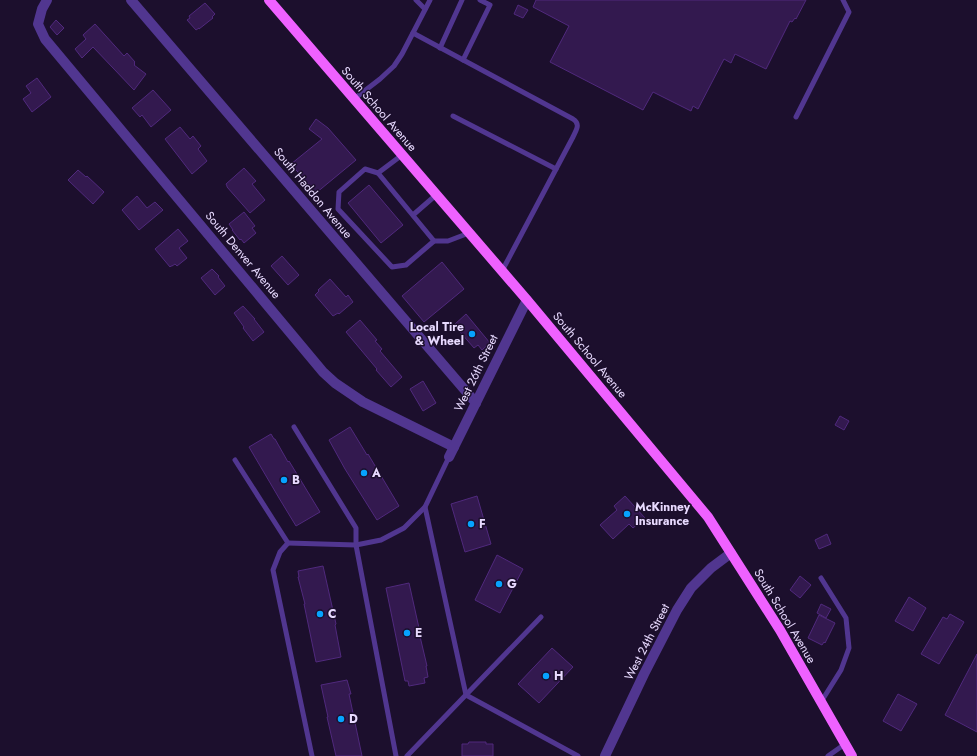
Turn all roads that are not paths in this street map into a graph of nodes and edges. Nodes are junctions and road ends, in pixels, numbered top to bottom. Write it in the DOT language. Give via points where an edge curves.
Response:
graph roads {
  1 [pos="47,0"];
  2 [pos="131,0"];
  3 [pos="268,0"];
  4 [pos="416,0"];
  5 [pos="430,0"];
  6 [pos="462,0"];
  7 [pos="480,0"];
  8 [pos="843,0"];
  9 [pos="425,10"];
  10 [pos="413,33"];
  11 [pos="440,48"];
  12 [pos="463,60"];
  13 [pos="354,99"];
  14 [pos="453,116"];
  15 [pos="796,117"];
  16 [pos="402,154"];
  17 [pos="556,168"];
  18 [pos="378,173"];
  19 [pos="436,195"];
  20 [pos="413,215"];
  21 [pos="469,232"];
  22 [pos="434,241"];
  23 [pos="502,271"];
  24 [pos="527,300"];
  25 [pos="476,403"];
  26 [pos="294,427"];
  27 [pos="454,447"];
  28 [pos="449,457"];
  29 [pos="235,460"];
  30 [pos="425,507"];
  31 [pos="288,543"];
  32 [pos="356,545"];
  33 [pos="731,553"];
  34 [pos="821,578"];
  35 [pos="541,617"];
  36 [pos="466,695"];
  37 [pos="821,702"];
  38 [pos="845,744"];
  39 [pos="312,756"];
  40 [pos="396,756"];
  41 [pos="407,756"];
  42 [pos="578,756"];
  43 [pos="605,756"];
  44 [pos="828,756"];
  45 [pos="852,756"];
  1 -- 27 [label="street, South Denver Avenue" via="38,24 46,38 323,372 364,402"];
  2 -- 25 [label="street, South Haddon Avenue"];
  3 -- 13 [label="main road, South School Avenue"];
  4 -- 9 [label="lane"];
  5 -- 9 [label="lane"];
  6 -- 11 [label="lane"];
  7 -- 12 [label="lane" via="490,6"];
  8 -- 15 [label="lane" via="849,12"];
  9 -- 10 [label="lane"];
  10 -- 11 [label="lane"];
  10 -- 13 [label="lane" via="394,66"];
  11 -- 12 [label="lane"];
  12 -- 17 [label="lane" via="578,123"];
  13 -- 16 [label="main road, South School Avenue"];
  14 -- 17 [label="lane"];
  16 -- 18 [label="lane"];
  16 -- 19 [label="main road, South School Avenue"];
  17 -- 23 [label="lane"];
  18 -- 20 [label="lane"];
  18 -- 22 [label="lane" via="365,169 339,192 338,208 392,267 406,265"];
  19 -- 20 [label="lane"];
  19 -- 21 [label="main road, South School Avenue"];
  20 -- 22 [label="lane"];
  21 -- 22 [label="lane" via="448,241"];
  21 -- 23 [label="main road, South School Avenue"];
  23 -- 24 [label="main road, South School Avenue"];
  24 -- 25 [label="street, West 26th Street"];
  24 -- 33 [label="main road, South School Avenue" via="708,517"];
  25 -- 27 [label="street, West 26th Street"];
  26 -- 32 [label="lane" via="356,528"];
  27 -- 28 [label="street, West 26th Street"];
  28 -- 30 [label="lane"];
  29 -- 31 [label="lane"];
  30 -- 32 [label="lane" via="404,528 381,540"];
  30 -- 36 [label="lane"];
  31 -- 32 [label="lane"];
  31 -- 39 [label="lane" via="280,552 273,570"];
  32 -- 40 [label="lane"];
  33 -- 37 [label="main road, South School Avenue" via="780,630"];
  33 -- 43 [label="street, West 24th Street" via="711,568 692,588 677,610"];
  34 -- 37 [label="lane" via="846,618 849,648 841,670"];
  35 -- 36 [label="lane"];
  36 -- 41 [label="lane"];
  36 -- 42 [label="lane"];
  37 -- 38 [label="main road, South School Avenue"];
  38 -- 44 [label="lane"];
  38 -- 45 [label="main road, South School Avenue"];
}
